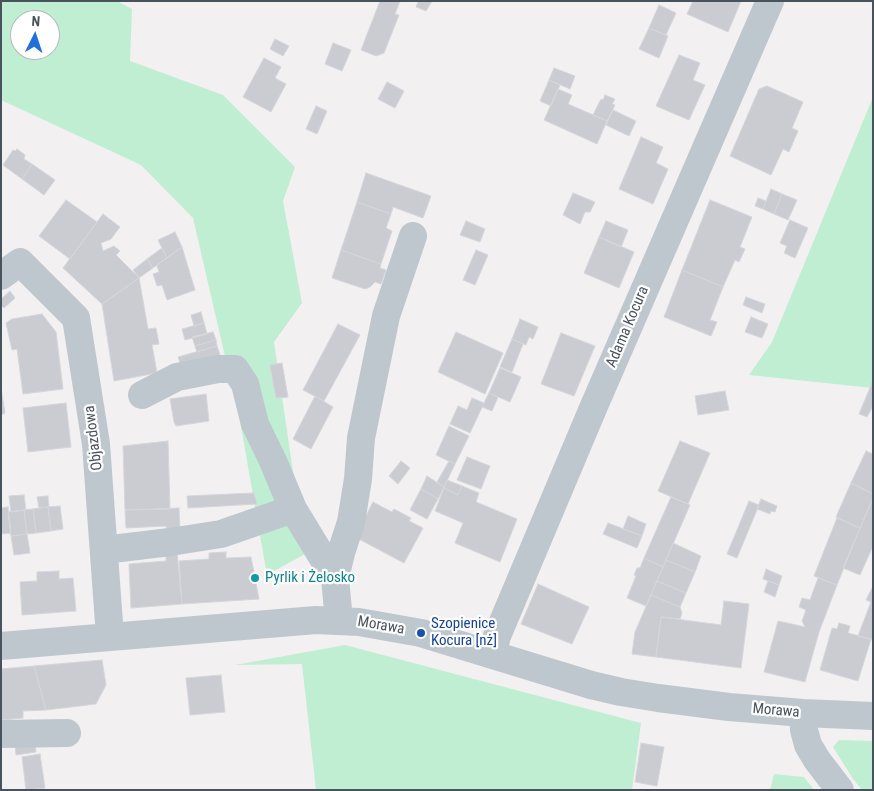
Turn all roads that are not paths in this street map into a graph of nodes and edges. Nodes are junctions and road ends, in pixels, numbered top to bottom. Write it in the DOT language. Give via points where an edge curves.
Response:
graph roads {
  1 [pos="770,1"];
  2 [pos="413,236"];
  3 [pos="11,269"];
  4 [pos="142,395"];
  5 [pos="293,509"];
  6 [pos="104,550"];
  7 [pos="336,578"];
  8 [pos="339,621"];
  9 [pos="110,637"];
  10 [pos="1,646"];
  11 [pos="492,655"];
  12 [pos="802,713"];
  13 [pos="873,716"];
  14 [pos="67,733"];
  15 [pos="1,734"];
  16 [pos="840,790"];
  1 -- 11 [label="street, Adama Kocura" via="594,406 497,636"];
  2 -- 7 [label="street" via="386,316 361,438 351,522"];
  3 -- 6 [label="street, Objazdowa" via="76,318 96,444"];
  4 -- 5 [label="street" via="176,377 235,369 245,384 254,424"];
  5 -- 6 [label="street" via="220,534"];
  5 -- 7 [label="street"];
  6 -- 9 [label="street, Objazdowa"];
  7 -- 8 [label="street"];
  8 -- 9 [label="street, Morawa" via="316,620"];
  8 -- 11 [label="street, Morawa" via="378,624"];
  9 -- 10 [label="street, Morawa"];
  11 -- 12 [label="street, Morawa" via="621,692"];
  12 -- 13 [label="street, Morawa"];
  12 -- 16 [label="street" via="808,745"];
  14 -- 15 [label="street"];
}
